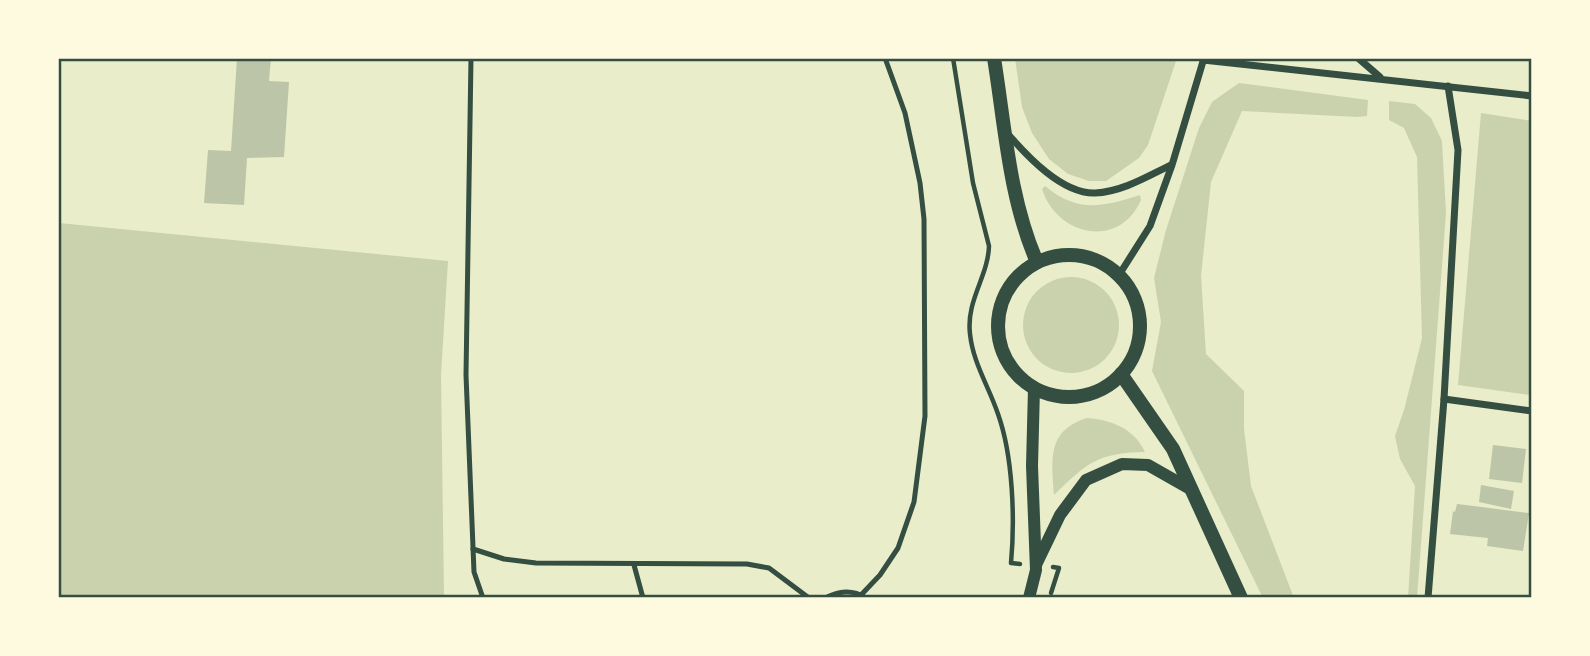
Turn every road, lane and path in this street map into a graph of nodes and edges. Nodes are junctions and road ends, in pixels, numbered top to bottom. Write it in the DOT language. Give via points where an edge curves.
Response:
graph roads {
  1 [pos="471,58"];
  2 [pos="885,58"];
  3 [pos="953,58"];
  4 [pos="994,58"];
  5 [pos="1358,58"];
  6 [pos="1203,59"];
  7 [pos="1380,78"];
  8 [pos="1448,86"];
  9 [pos="1532,96"];
  10 [pos="1006,133"];
  11 [pos="1172,164"];
  12 [pos="1037,262"];
  13 [pos="1119,275"];
  14 [pos="1121,374"];
  15 [pos="1034,388"];
  16 [pos="1444,398"];
  17 [pos="1532,411"];
  18 [pos="1192,490"];
  19 [pos="474,549"];
  20 [pos="635,565"];
  21 [pos="1035,565"];
  22 [pos="863,596"];
  23 [pos="482,598"];
  24 [pos="643,598"];
  25 [pos="809,598"];
  26 [pos="825,598"];
  27 [pos="1029,598"];
  28 [pos="1049,598"];
  29 [pos="1241,598"];
  30 [pos="1428,598"];
  1 -- 19 [label="lane" via="466,375"];
  2 -- 22 [label="lane" via="905,113 920,183 925,416 914,502 898,548"];
  3 -- 21 [label="path" via="989,246 973,298 972,345 999,415 1010,467 1011,563"];
  4 -- 10 [label="main road"];
  5 -- 7 [label="street"];
  6 -- 7 [label="street"];
  6 -- 11 [label="street"];
  7 -- 8 [label="street"];
  8 -- 9 [label="street"];
  8 -- 16 [label="street" via="1458,150"];
  10 -- 11 [label="street" via="1053,177 1094,193 1133,184"];
  10 -- 12 [label="main road" via="1015,197"];
  11 -- 13 [label="street" via="1150,226"];
  12 -- 13 [label="main road" via="1080,256 1101,262"];
  12 -- 15 [label="main road" via="1006,292 998,335 1010,366"];
  13 -- 14 [label="main road" via="1132,292 1139,313 1133,356"];
  14 -- 15 [label="main road" via="1102,389 1080,397 1056,396"];
  14 -- 18 [label="main road" via="1173,449"];
  15 -- 21 [label="street"];
  16 -- 17 [label="street"];
  16 -- 30 [label="street"];
  18 -- 21 [label="street" via="1148,465 1122,464 1086,480 1060,516"];
  18 -- 29 [label="main road"];
  19 -- 20 [label="lane" via="525,562"];
  19 -- 23 [label="lane" via="474,572"];
  20 -- 24 [label="lane"];
  20 -- 25 [label="lane" via="747,564 769,568"];
  21 -- 27 [label="street"];
  21 -- 28 [label="path" via="1059,568"];
  22 -- 26 [label="lane" via="849,591"];
}
